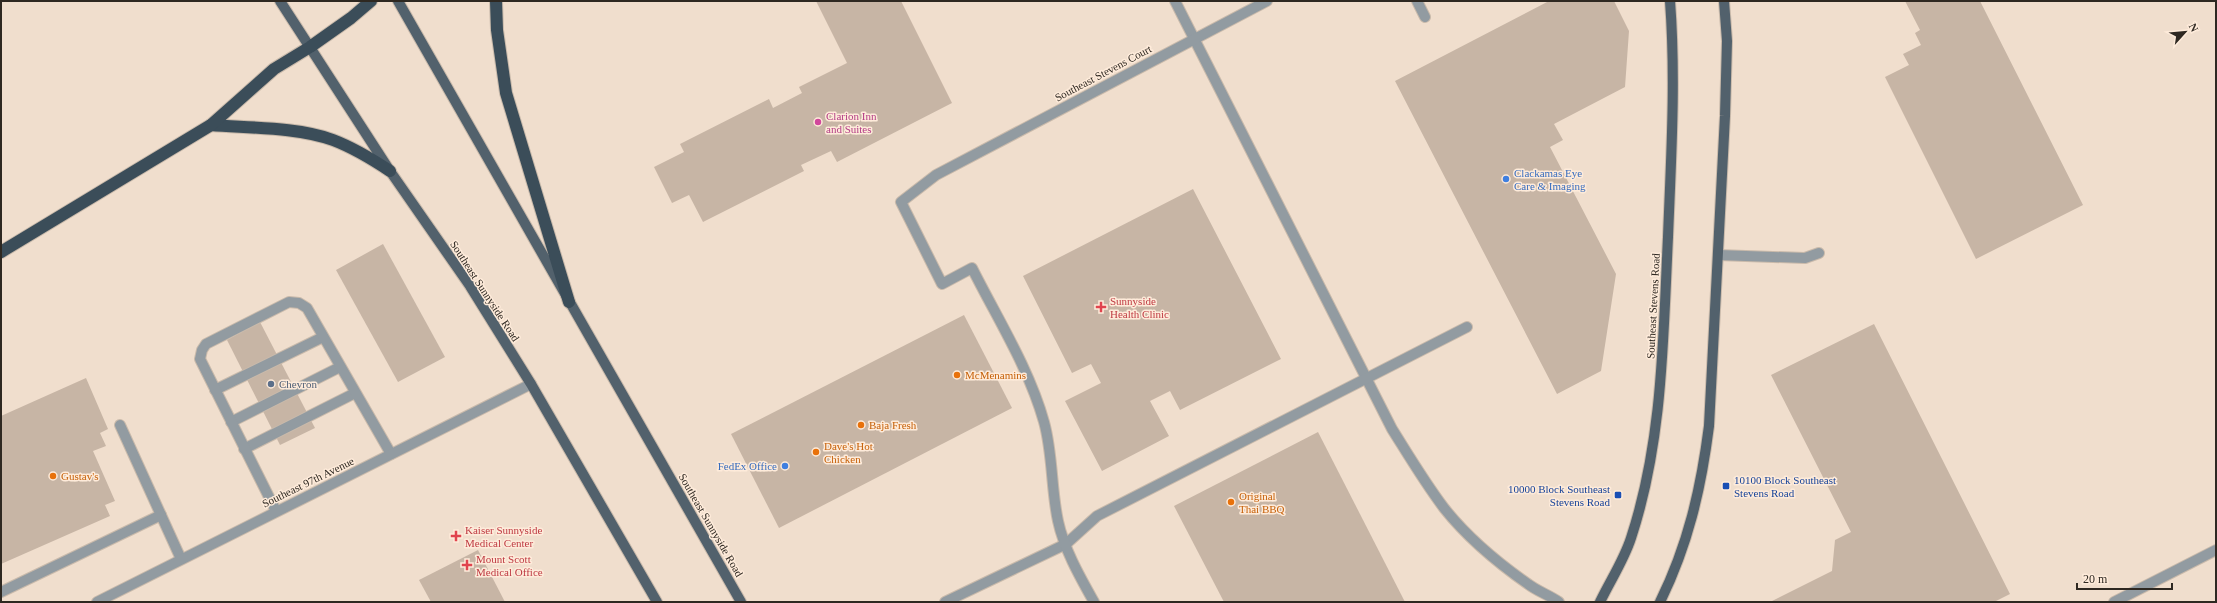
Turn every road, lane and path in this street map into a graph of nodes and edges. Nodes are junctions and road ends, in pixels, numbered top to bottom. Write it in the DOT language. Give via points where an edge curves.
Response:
graph roads {
  1 [pos="280,1"];
  2 [pos="371,1"];
  3 [pos="398,1"];
  4 [pos="496,1"];
  5 [pos="1175,1"];
  6 [pos="1267,1"];
  7 [pos="1417,1"];
  8 [pos="1670,1"];
  9 [pos="1724,1"];
  10 [pos="1424,17"];
  11 [pos="1194,38"];
  12 [pos="310,47"];
  13 [pos="211,125"];
  14 [pos="390,171"];
  15 [pos="1,252"];
  16 [pos="1819,253"];
  17 [pos="1718,255"];
  18 [pos="569,302"];
  19 [pos="1467,327"];
  20 [pos="323,337"];
  21 [pos="340,367"];
  22 [pos="1366,378"];
  23 [pos="531,384"];
  24 [pos="215,390"];
  25 [pos="354,392"];
  26 [pos="231,422"];
  27 [pos="120,425"];
  28 [pos="244,449"];
  29 [pos="391,454"];
  30 [pos="276,511"];
  31 [pos="161,515"];
  32 [pos="1066,544"];
  33 [pos="2216,550"];
  34 [pos="181,559"];
  35 [pos="1,592"];
  36 [pos="100,601"];
  37 [pos="657,602"];
  38 [pos="741,602"];
  39 [pos="945,602"];
  40 [pos="1094,602"];
  41 [pos="1559,602"];
  42 [pos="1600,602"];
  43 [pos="1660,602"];
  44 [pos="2114,602"];
  1 -- 12 [label="main road, Southeast Sunnyside Road"];
  2 -- 12 [label="highway"];
  3 -- 18 [label="main road, Southeast Sunnyside Road"];
  4 -- 18 [label="highway" via="497,30 506,93"];
  5 -- 11 [label="street"];
  6 -- 11 [label="street, Southeast Stevens Court"];
  7 -- 10 [label="street"];
  8 -- 42 [label="main road, Southeast Stevens Road" via="1673,107 1662,367 1654,446 1647,482 1630,540"];
  9 -- 17 [label="main road" via="1727,41 1726,116"];
  11 -- 22 [label="street"];
  11 -- 32 [label="street, Southeast Stevens Court" via="936,175 901,202 942,284 972,268 1030,382 1044,422 1054,478 1058,522"];
  12 -- 13 [label="highway" via="274,69"];
  12 -- 14 [label="main road, Southeast Sunnyside Road"];
  13 -- 14 [label="highway" via="294,132 332,140 360,152"];
  13 -- 15 [label="highway"];
  14 -- 23 [label="main road, Southeast Sunnyside Road" via="470,286"];
  16 -- 17 [label="street" via="1806,258"];
  17 -- 43 [label="main road" via="1709,426 1703,474 1690,527"];
  18 -- 38 [label="main road, Southeast Sunnyside Road"];
  19 -- 22 [label="street"];
  20 -- 21 [label="street"];
  20 -- 24 [label="street"];
  20 -- 24 [label="street" via="307,308 299,303 289,302 206,344 200,359"];
  21 -- 25 [label="street"];
  21 -- 26 [label="street"];
  22 -- 32 [label="street" via="1097,516"];
  22 -- 41 [label="street" via="1392,429 1420,475 1445,509 1500,563 1529,585"];
  23 -- 29 [label="street, Southeast 97th Avenue"];
  23 -- 37 [label="main road, Southeast Sunnyside Road"];
  24 -- 26 [label="street"];
  25 -- 28 [label="street"];
  25 -- 29 [label="street"];
  26 -- 28 [label="street"];
  27 -- 31 [label="street"];
  28 -- 30 [label="street"];
  29 -- 30 [label="street, Southeast 97th Avenue"];
  30 -- 34 [label="street, Southeast 97th Avenue"];
  31 -- 34 [label="street"];
  31 -- 35 [label="street"];
  32 -- 39 [label="street"];
  32 -- 40 [label="street"];
  33 -- 44 [label="street"];
  34 -- 36 [label="street, Southeast 97th Avenue"];
}
